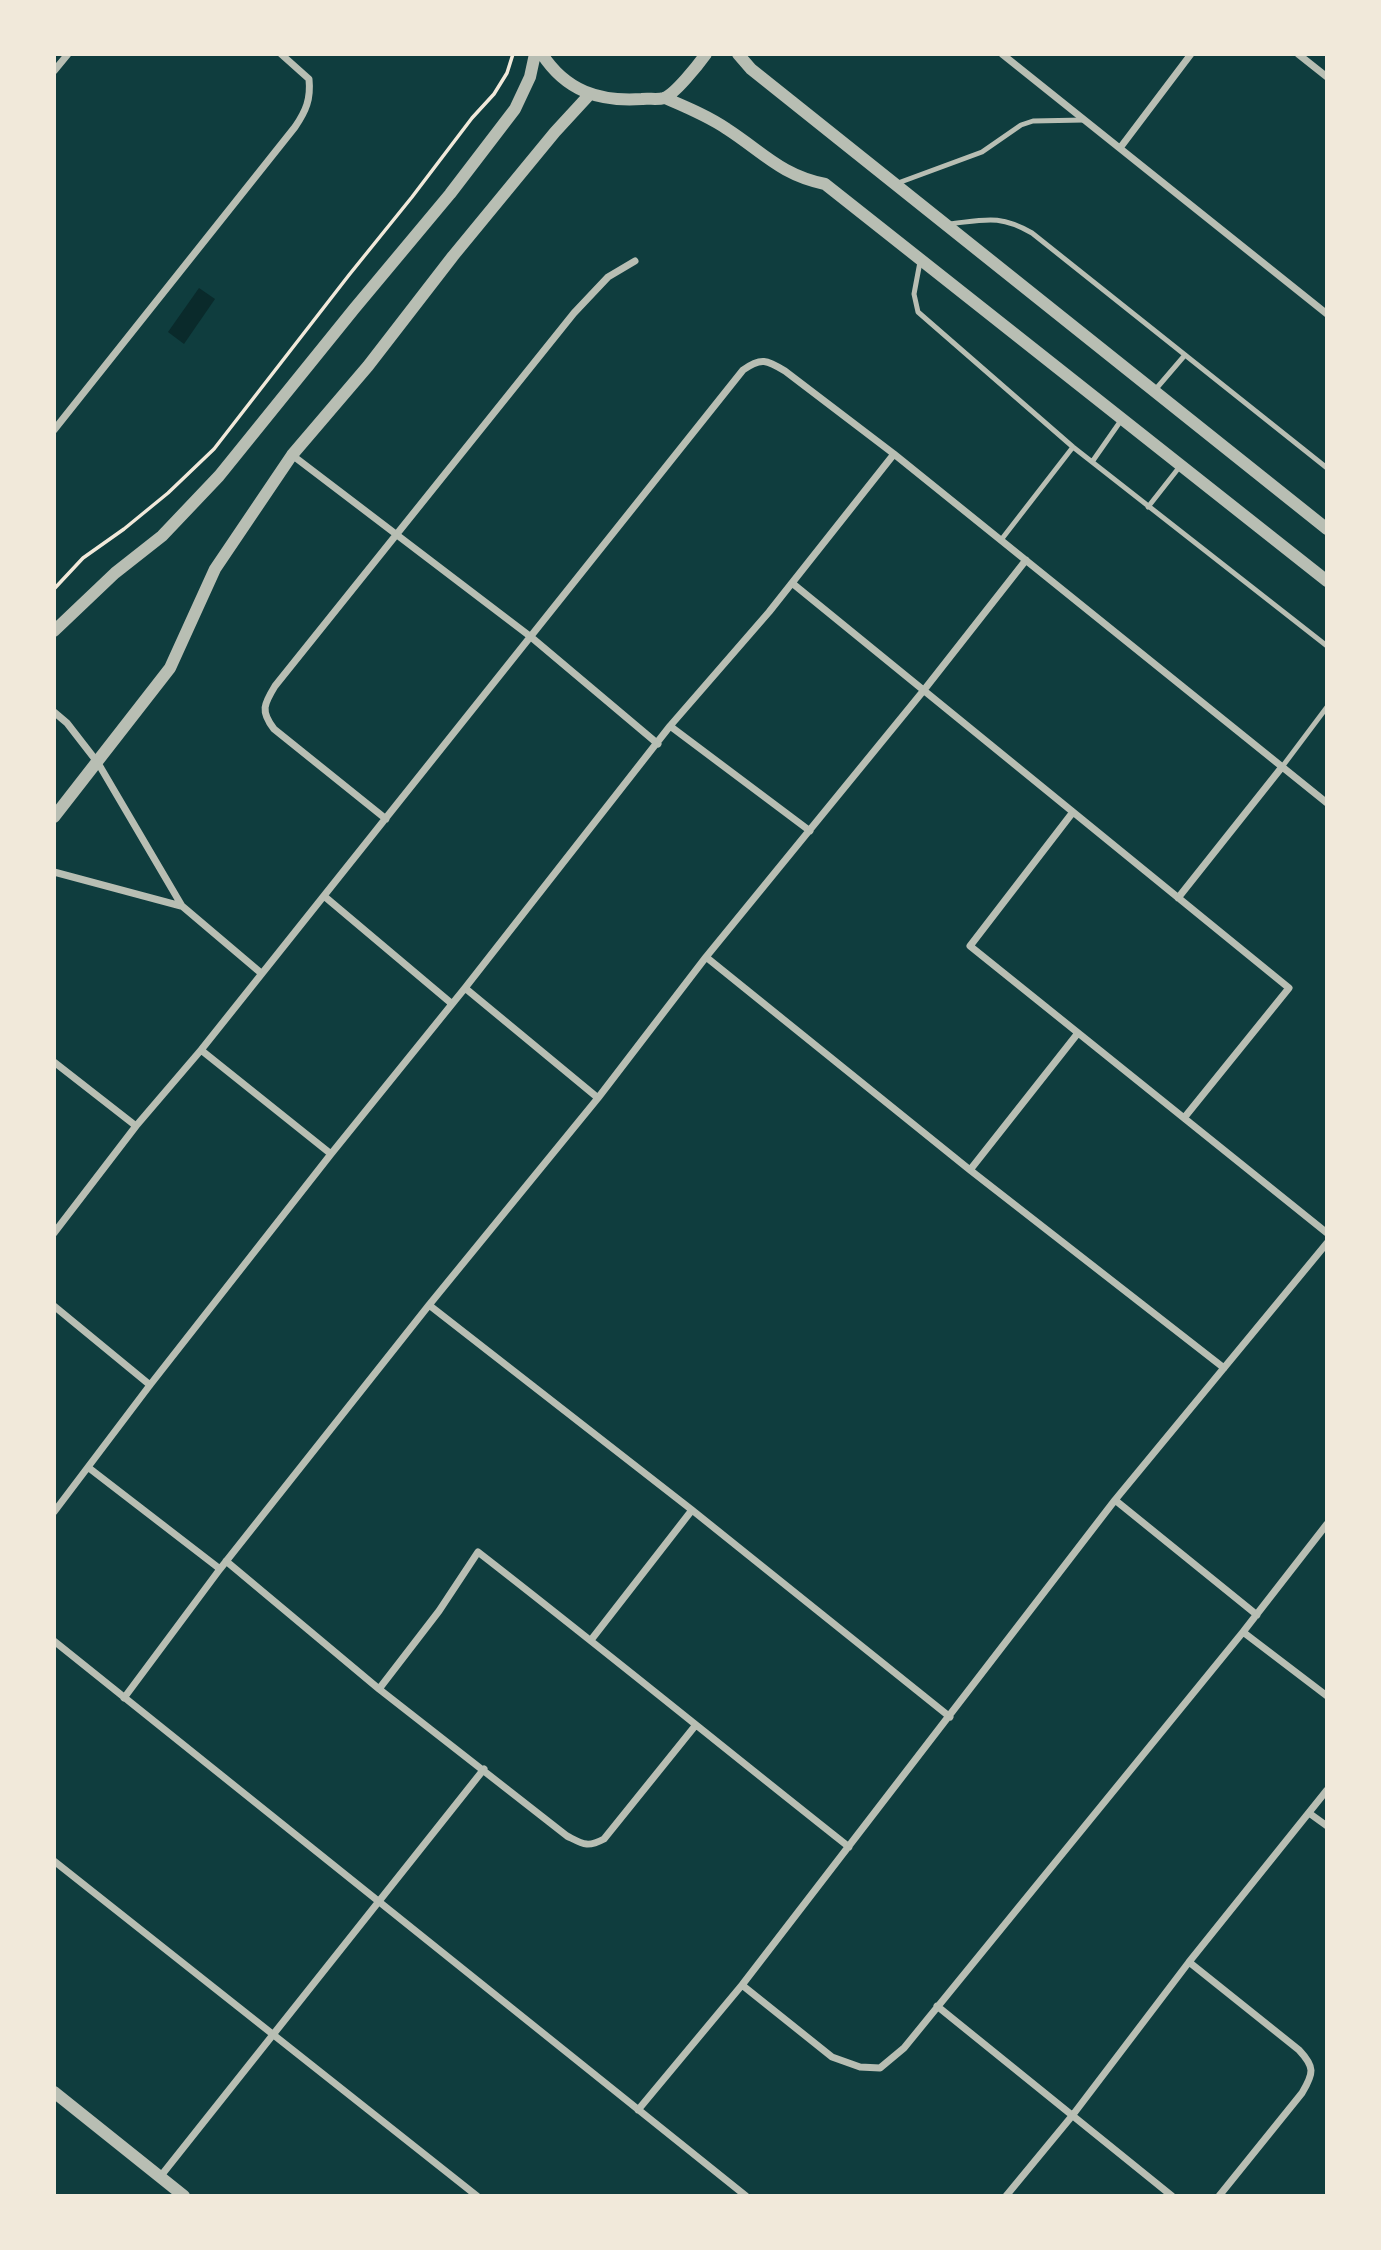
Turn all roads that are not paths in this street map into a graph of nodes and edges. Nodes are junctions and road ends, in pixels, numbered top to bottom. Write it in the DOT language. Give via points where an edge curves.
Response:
graph roads {
  1 [pos="68,54"];
  2 [pos="281,54"];
  3 [pos="535,54"];
  4 [pos="542,54"];
  5 [pos="706,54"];
  6 [pos="738,54"];
  7 [pos="1002,54"];
  8 [pos="1191,54"];
  9 [pos="1298,54"];
  10 [pos="54,71"];
  11 [pos="1327,77"];
  12 [pos="590,94"];
  13 [pos="665,97"];
  14 [pos="1084,120"];
  15 [pos="1119,148"];
  16 [pos="895,184"];
  17 [pos="946,225"];
  18 [pos="920,259"];
  19 [pos="635,261"];
  20 [pos="1327,314"];
  21 [pos="1185,355"];
  22 [pos="1154,391"];
  23 [pos="1122,419"];
  24 [pos="54,430"];
  25 [pos="1073,447"];
  26 [pos="894,454"];
  27 [pos="292,455"];
  28 [pos="1092,462"];
  29 [pos="1181,465"];
  30 [pos="1327,468"];
  31 [pos="1148,507"];
  32 [pos="1327,529"];
  33 [pos="396,535"];
  34 [pos="1000,540"];
  35 [pos="1026,560"];
  36 [pos="1327,581"];
  37 [pos="792,583"];
  38 [pos="54,631"];
  39 [pos="531,637"];
  40 [pos="1327,646"];
  41 [pos="924,691"];
  42 [pos="1327,708"];
  43 [pos="54,712"];
  44 [pos="670,726"];
  45 [pos="658,744"];
  46 [pos="97,763"];
  47 [pos="1282,767"];
  48 [pos="1327,803"];
  49 [pos="1073,812"];
  50 [pos="54,817"];
  51 [pos="386,818"];
  52 [pos="810,831"];
  53 [pos="54,872"];
  54 [pos="324,896"];
  55 [pos="1178,898"];
  56 [pos="182,906"];
  57 [pos="706,957"];
  58 [pos="261,973"];
  59 [pos="465,988"];
  60 [pos="451,1003"];
  61 [pos="1078,1033"];
  62 [pos="201,1050"];
  63 [pos="54,1062"];
  64 [pos="598,1098"];
  65 [pos="1184,1118"];
  66 [pos="136,1126"];
  67 [pos="331,1154"];
  68 [pos="970,1170"];
  69 [pos="1327,1233"];
  70 [pos="54,1234"];
  71 [pos="1325,1247"];
  72 [pos="429,1305"];
  73 [pos="54,1306"];
  74 [pos="1224,1368"];
  75 [pos="150,1385"];
  76 [pos="89,1468"];
  77 [pos="1115,1500"];
  78 [pos="692,1510"];
  79 [pos="54,1512"];
  80 [pos="1327,1524"];
  81 [pos="226,1561"];
  82 [pos="220,1569"];
  83 [pos="1257,1615"];
  84 [pos="1243,1632"];
  85 [pos="591,1640"];
  86 [pos="54,1642"];
  87 [pos="379,1689"];
  88 [pos="1327,1696"];
  89 [pos="124,1698"];
  90 [pos="950,1717"];
  91 [pos="695,1726"];
  92 [pos="484,1769"];
  93 [pos="1327,1790"];
  94 [pos="1309,1813"];
  95 [pos="1327,1826"];
  96 [pos="849,1847"];
  97 [pos="54,1861"];
  98 [pos="378,1902"];
  99 [pos="1189,1962"];
  100 [pos="742,1985"];
  101 [pos="937,2007"];
  102 [pos="272,2034"];
  103 [pos="54,2092"];
  104 [pos="638,2110"];
  105 [pos="1072,2116"];
  106 [pos="160,2177"];
  107 [pos="184,2196"];
  108 [pos="477,2196"];
  109 [pos="746,2196"];
  110 [pos="1006,2196"];
  111 [pos="1172,2196"];
  112 [pos="1219,2196"];
  1 -- 10 [label="street"];
  2 -- 24 [label="street" via="309,79 306,110"];
  3 -- 38 [label="street" via="515,109 219,476 162,536"];
  4 -- 12 [label="street" via="568,83"];
  5 -- 13 [label="street"];
  6 -- 16 [label="street"];
  7 -- 14 [label="street"];
  8 -- 15 [label="street"];
  9 -- 11 [label="street"];
  12 -- 13 [label="street" via="618,101"];
  12 -- 27 [label="street"];
  13 -- 18 [label="street" via="727,129 802,179 825,184"];
  14 -- 15 [label="street"];
  14 -- 16 [label="lane" via="1021,125 982,152"];
  15 -- 20 [label="street"];
  16 -- 17 [label="street"];
  17 -- 21 [label="lane" via="996,219 1014,222"];
  17 -- 22 [label="street"];
  18 -- 23 [label="street"];
  18 -- 25 [label="lane" via="914,294 918,312"];
  19 -- 33 [label="street" via="608,277 574,313"];
  21 -- 22 [label="lane"];
  21 -- 30 [label="lane"];
  22 -- 32 [label="street"];
  23 -- 28 [label="lane"];
  23 -- 29 [label="street"];
  25 -- 28 [label="lane"];
  25 -- 34 [label="lane"];
  26 -- 34 [label="street"];
  26 -- 37 [label="street"];
  26 -- 39 [label="street" via="785,371 755,361 743,370"];
  27 -- 33 [label="street"];
  27 -- 46 [label="street" via="215,569 170,668"];
  28 -- 31 [label="lane"];
  29 -- 31 [label="lane"];
  29 -- 36 [label="street"];
  31 -- 40 [label="lane"];
  33 -- 39 [label="street"];
  33 -- 51 [label="street" via="271,692 264,709 274,729"];
  34 -- 35 [label="street"];
  35 -- 41 [label="street"];
  35 -- 47 [label="street"];
  37 -- 41 [label="street"];
  37 -- 44 [label="street"];
  39 -- 45 [label="street"];
  39 -- 51 [label="street"];
  41 -- 49 [label="street"];
  41 -- 52 [label="street"];
  42 -- 47 [label="lane"];
  43 -- 46 [label="street"];
  44 -- 45 [label="street"];
  44 -- 52 [label="street"];
  45 -- 59 [label="street"];
  46 -- 50 [label="street"];
  46 -- 56 [label="street"];
  47 -- 48 [label="street"];
  47 -- 55 [label="street"];
  49 -- 55 [label="street"];
  49 -- 61 [label="street" via="970,946"];
  51 -- 54 [label="street"];
  52 -- 57 [label="street"];
  53 -- 56 [label="street"];
  54 -- 58 [label="street"];
  54 -- 60 [label="street"];
  55 -- 65 [label="street" via="1289,988"];
  56 -- 58 [label="street"];
  57 -- 64 [label="street"];
  57 -- 68 [label="street"];
  58 -- 62 [label="street"];
  59 -- 60 [label="street"];
  59 -- 64 [label="street"];
  60 -- 67 [label="street"];
  61 -- 65 [label="street"];
  61 -- 68 [label="street"];
  62 -- 66 [label="street"];
  62 -- 67 [label="street"];
  63 -- 66 [label="street"];
  64 -- 72 [label="street"];
  65 -- 69 [label="street"];
  66 -- 70 [label="street"];
  67 -- 75 [label="street"];
  68 -- 74 [label="street"];
  71 -- 74 [label="street"];
  72 -- 78 [label="street"];
  72 -- 81 [label="street"];
  73 -- 75 [label="street"];
  74 -- 77 [label="street"];
  75 -- 76 [label="street"];
  76 -- 79 [label="street"];
  76 -- 82 [label="street"];
  77 -- 83 [label="street"];
  77 -- 90 [label="street"];
  78 -- 85 [label="street"];
  78 -- 90 [label="street"];
  80 -- 83 [label="street"];
  81 -- 82 [label="street"];
  81 -- 87 [label="street"];
  82 -- 89 [label="street"];
  83 -- 84 [label="street"];
  84 -- 88 [label="street"];
  84 -- 101 [label="street"];
  85 -- 87 [label="street" via="478,1552"];
  85 -- 91 [label="street"];
  86 -- 89 [label="street"];
  87 -- 92 [label="street"];
  89 -- 98 [label="street"];
  90 -- 96 [label="street"];
  91 -- 92 [label="street" via="604,1839 593,1845 567,1836"];
  91 -- 96 [label="street"];
  92 -- 98 [label="street"];
  93 -- 94 [label="street"];
  94 -- 95 [label="street"];
  94 -- 99 [label="street"];
  96 -- 100 [label="street"];
  97 -- 102 [label="street"];
  98 -- 102 [label="street"];
  98 -- 104 [label="street"];
  99 -- 105 [label="street"];
  99 -- 112 [label="street" via="1299,2050 1312,2070 1302,2093"];
  100 -- 101 [label="street" via="832,2057 860,2067 880,2068 904,2048"];
  100 -- 104 [label="street"];
  101 -- 105 [label="street"];
  102 -- 106 [label="street"];
  102 -- 108 [label="street"];
  103 -- 106 [label="street"];
  104 -- 109 [label="street"];
  105 -- 110 [label="street"];
  105 -- 111 [label="street"];
  106 -- 107 [label="street"];
}
